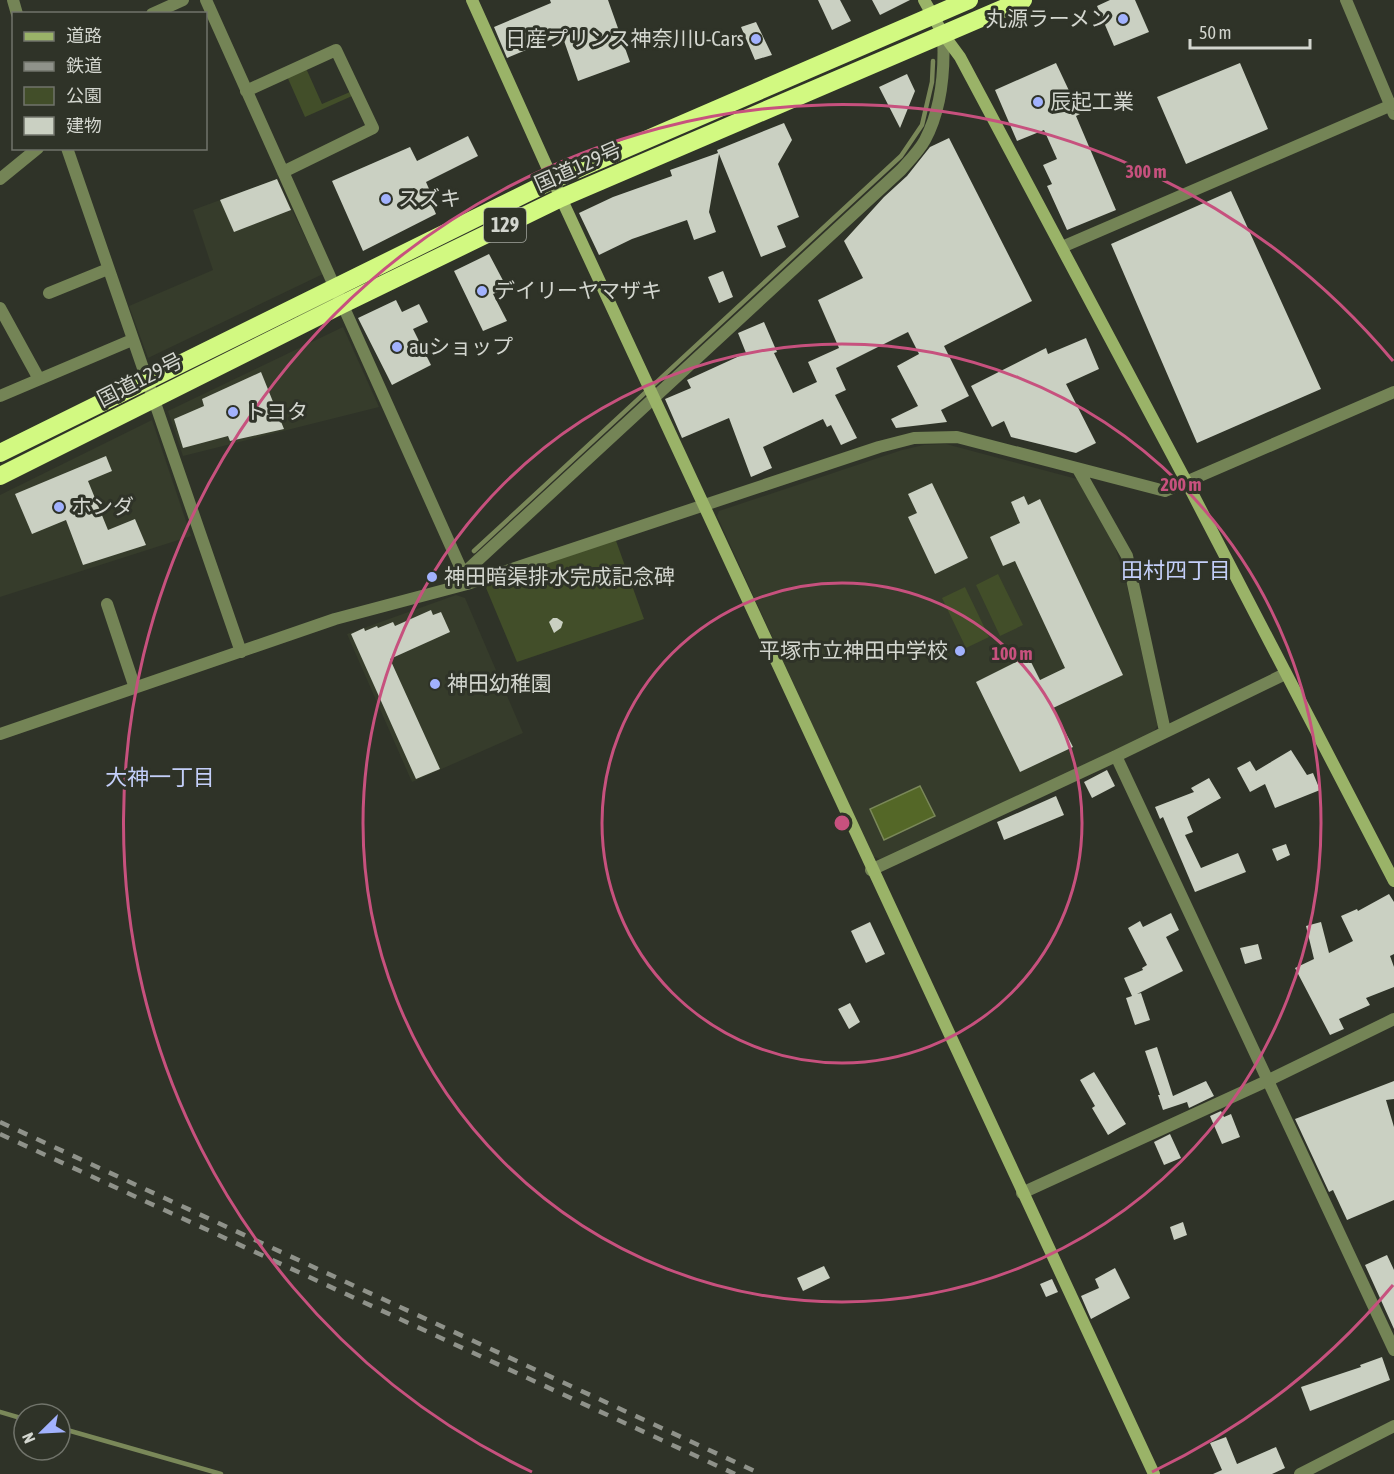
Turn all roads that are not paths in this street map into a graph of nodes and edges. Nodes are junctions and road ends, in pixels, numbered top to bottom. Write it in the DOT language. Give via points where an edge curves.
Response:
graph roads {
  1 [pos="183,0"];
  2 [pos="206,0"];
  3 [pos="472,0"];
  4 [pos="969,0"];
  5 [pos="1023,0"];
  6 [pos="1346,0"];
  7 [pos="928,8"];
  8 [pos="156,12"];
  9 [pos="943,34"];
  10 [pos="246,91"];
  11 [pos="1393,108"];
  12 [pos="35,150"];
  13 [pos="68,150"];
  14 [pos="283,172"];
  15 [pos="0,178"];
  16 [pos="553,180"];
  17 [pos="561,198"];
  18 [pos="1062,247"];
  19 [pos="108,269"];
  20 [pos="334,287"];
  21 [pos="49,293"];
  22 [pos="341,305"];
  23 [pos="1,313"];
  24 [pos="132,340"];
  25 [pos="39,380"];
  26 [pos="147,380"];
  27 [pos="1394,392"];
  28 [pos="0,396"];
  29 [pos="153,398"];
  30 [pos="654,398"];
  31 [pos="0,453"];
  32 [pos="1078,469"];
  33 [pos="0,476"];
  34 [pos="1186,481"];
  35 [pos="704,505"];
  36 [pos="465,579"];
  37 [pos="107,604"];
  38 [pos="241,652"];
  39 [pos="1285,674"];
  40 [pos="135,688"];
  41 [pos="1165,731"];
  42 [pos="0,734"];
  43 [pos="1116,756"];
  44 [pos="872,870"];
  45 [pos="1394,880"];
  46 [pos="1394,1019"];
  47 [pos="1269,1080"];
  48 [pos="1022,1193"];
  49 [pos="1394,1350"];
  50 [pos="1394,1426"];
  51 [pos="1154,1474"];
  52 [pos="1300,1474"];
  1 -- 8 [label="street"];
  2 -- 10 [label="street"];
  3 -- 16 [label="street"];
  4 -- 7 [label="highway, 国道129号 / 129"];
  5 -- 9 [label="highway, 国道129号 / 129"];
  6 -- 11 [label="street"];
  7 -- 9 [label="street"];
  7 -- 16 [label="highway, 国道129号 / 129"];
  9 -- 17 [label="highway, 国道129号 / 129"];
  9 -- 18 [label="street" via="960,57"];
  9 -- 30 [label="street" via="942,85 936,114 924,142 901,170"];
  10 -- 14 [label="street"];
  10 -- 14 [label="street" via="336,50 373,128"];
  11 -- 18 [label="street"];
  12 -- 15 [label="street"];
  13 -- 19 [label="street"];
  14 -- 20 [label="street"];
  16 -- 17 [label="street"];
  16 -- 20 [label="highway, 国道129号 / 129"];
  17 -- 22 [label="highway, 国道129号 / 129"];
  17 -- 30 [label="street"];
  18 -- 34 [label="street"];
  19 -- 21 [label="street"];
  19 -- 24 [label="street"];
  20 -- 22 [label="street"];
  20 -- 26 [label="highway, 国道129号 / 129"];
  22 -- 29 [label="highway, 国道129号 / 129"];
  22 -- 36 [label="street"];
  23 -- 25 [label="street"];
  24 -- 25 [label="street"];
  24 -- 26 [label="street"];
  25 -- 28 [label="street"];
  26 -- 29 [label="street"];
  26 -- 31 [label="highway, 国道129号 / 129"];
  27 -- 34 [label="street"];
  29 -- 33 [label="highway, 国道129号 / 129"];
  29 -- 38 [label="street"];
  30 -- 35 [label="street"];
  30 -- 36 [label="street"];
  32 -- 34 [label="street" via="1166,491"];
  32 -- 35 [label="street" via="957,437 914,438"];
  32 -- 41 [label="street" via="1127,556"];
  34 -- 39 [label="street"];
  35 -- 36 [label="street"];
  35 -- 44 [label="street"];
  36 -- 38 [label="street"];
  37 -- 40 [label="street"];
  38 -- 40 [label="street"];
  39 -- 41 [label="street"];
  39 -- 45 [label="street"];
  40 -- 42 [label="street"];
  41 -- 43 [label="street"];
  43 -- 44 [label="street"];
  43 -- 47 [label="street"];
  44 -- 48 [label="street"];
  46 -- 47 [label="street"];
  47 -- 48 [label="street"];
  47 -- 49 [label="street"];
  48 -- 51 [label="street"];
  50 -- 52 [label="street"];
}
